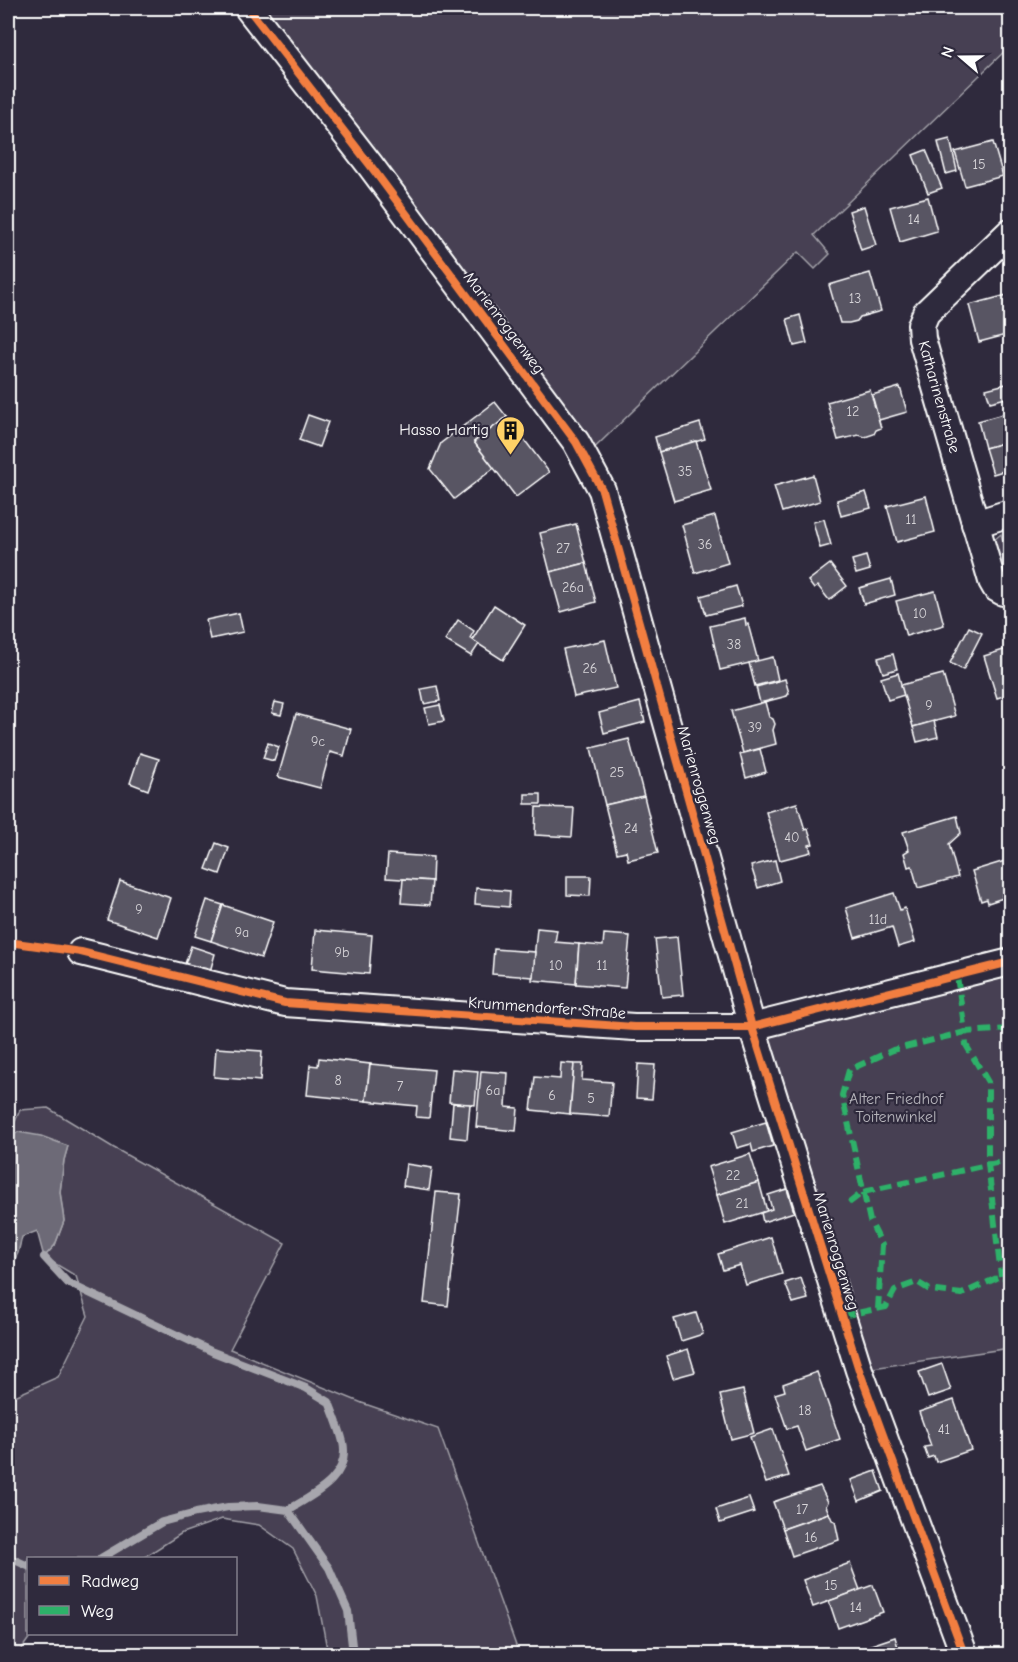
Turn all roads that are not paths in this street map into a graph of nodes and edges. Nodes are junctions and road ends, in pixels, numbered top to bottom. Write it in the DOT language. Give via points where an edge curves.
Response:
graph roads {
  1 [pos="248,8"];
  2 [pos="1011,232"];
  3 [pos="1011,513"];
  4 [pos="975,524"];
  5 [pos="1011,589"];
  6 [pos="81,952"];
  7 [pos="1011,962"];
  8 [pos="752,1027"];
  9 [pos="964,1654"];
  1 -- 8 [label="street, Marienroggenweg" via="576,442 602,490"];
  2 -- 4 [label="street, Katharinenstraße" via="926,313 921,325"];
  3 -- 4 [label="street"];
  4 -- 5 [label="street, Katharinenstraße" via="996,588 1003,592"];
  6 -- 8 [label="street, Krummendorfer Straße" via="285,1003 634,1028"];
  7 -- 8 [label="street, Krummendorfer Straße"];
  8 -- 9 [label="street, Marienroggenweg" via="859,1370"];
}
